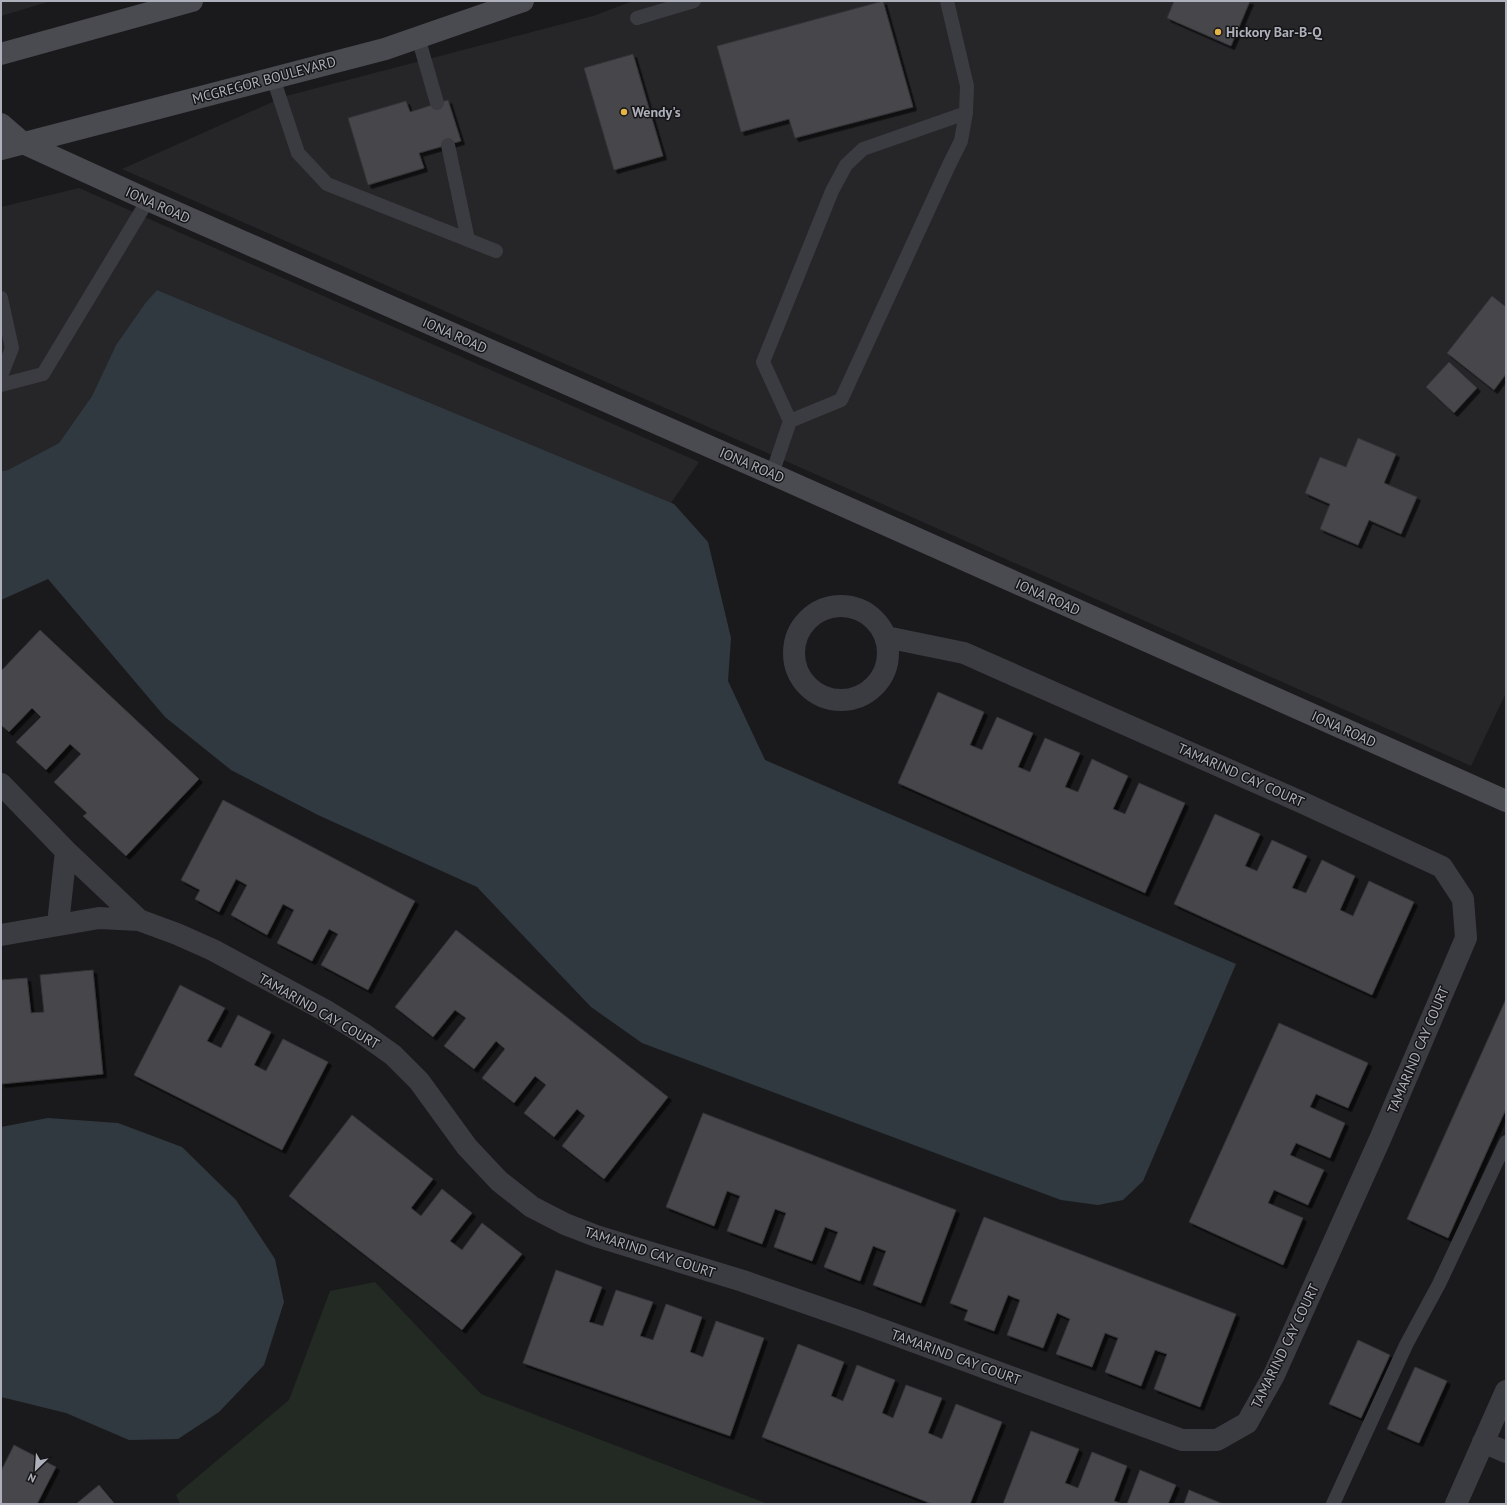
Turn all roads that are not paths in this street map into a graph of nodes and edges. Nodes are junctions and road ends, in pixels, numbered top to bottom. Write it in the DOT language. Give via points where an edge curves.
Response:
graph roads {
  1 [pos="192,1"];
  2 [pos="523,1"];
  3 [pos="947,1"];
  4 [pos="692,2"];
  5 [pos="637,18"];
  6 [pos="418,37"];
  7 [pos="1,54"];
  8 [pos="273,78"];
  9 [pos="437,103"];
  10 [pos="966,113"];
  11 [pos="1,124"];
  12 [pos="23,143"];
  13 [pos="448,145"];
  14 [pos="1,149"];
  15 [pos="148,200"];
  16 [pos="468,240"];
  17 [pos="496,251"];
  18 [pos="1,298"];
  19 [pos="1,376"];
  20 [pos="1,385"];
  21 [pos="790,421"];
  22 [pos="772,474"];
  23 [pos="886,637"];
  24 [pos="1,784"];
  25 [pos="1506,801"];
  26 [pos="66,851"];
  27 [pos="139,920"];
  28 [pos="58,924"];
  29 [pos="1,935"];
  30 [pos="1506,1142"];
  31 [pos="1506,1391"];
  32 [pos="1483,1442"];
  33 [pos="1506,1452"];
  34 [pos="1332,1504"];
  35 [pos="1456,1504"];
  1 -- 7 [label="street"];
  2 -- 6 [label="street, MCGREGOR BOULEVARD"];
  3 -- 10 [label="lane" via="967,86"];
  4 -- 5 [label="lane"];
  6 -- 8 [label="street, MCGREGOR BOULEVARD" via="385,49"];
  6 -- 9 [label="lane"];
  8 -- 12 [label="street, MCGREGOR BOULEVARD"];
  8 -- 16 [label="lane" via="298,153 327,184"];
  10 -- 21 [label="lane" via="961,142 841,400"];
  10 -- 21 [label="lane" via="863,149 846,165 832,191 763,362"];
  11 -- 12 [label="street, IONA ROAD"];
  12 -- 14 [label="street, MCGREGOR BOULEVARD"];
  12 -- 15 [label="street, IONA ROAD"];
  13 -- 16 [label="lane"];
  15 -- 20 [label="lane" via="43,374"];
  15 -- 22 [label="street, IONA ROAD"];
  16 -- 17 [label="lane"];
  18 -- 19 [label="lane" via="12,348"];
  21 -- 22 [label="lane"];
  22 -- 25 [label="street, IONA ROAD"];
  23 -- 23 [label="street" via="878,623 866,613 852,607 837,606 822,610 809,618 800,631 795,645 795,660 800,676 810,688 823,696 838,700 854,698 868,692 879,681 887,667 889,652"];
  23 -- 27 [label="street, TAMARIND CAY COURT" via="964,653 1301,802 1442,867 1464,899 1466,938 1381,1137 1274,1375 1247,1423 1217,1440 1182,1440 743,1281 565,1224 532,1206 499,1181 467,1147 419,1081 393,1055 328,1012 213,950"];
  24 -- 26 [label="street, TAMARIND CAY COURT"];
  26 -- 27 [label="street, TAMARIND CAY COURT"];
  26 -- 28 [label="street"];
  27 -- 28 [label="street, TAMARIND CAY COURT" via="100,918"];
  28 -- 29 [label="street, TAMARIND CAY COURT"];
  30 -- 34 [label="lane" via="1406,1345"];
  31 -- 32 [label="street"];
  32 -- 33 [label="street"];
  32 -- 35 [label="street"];
}
